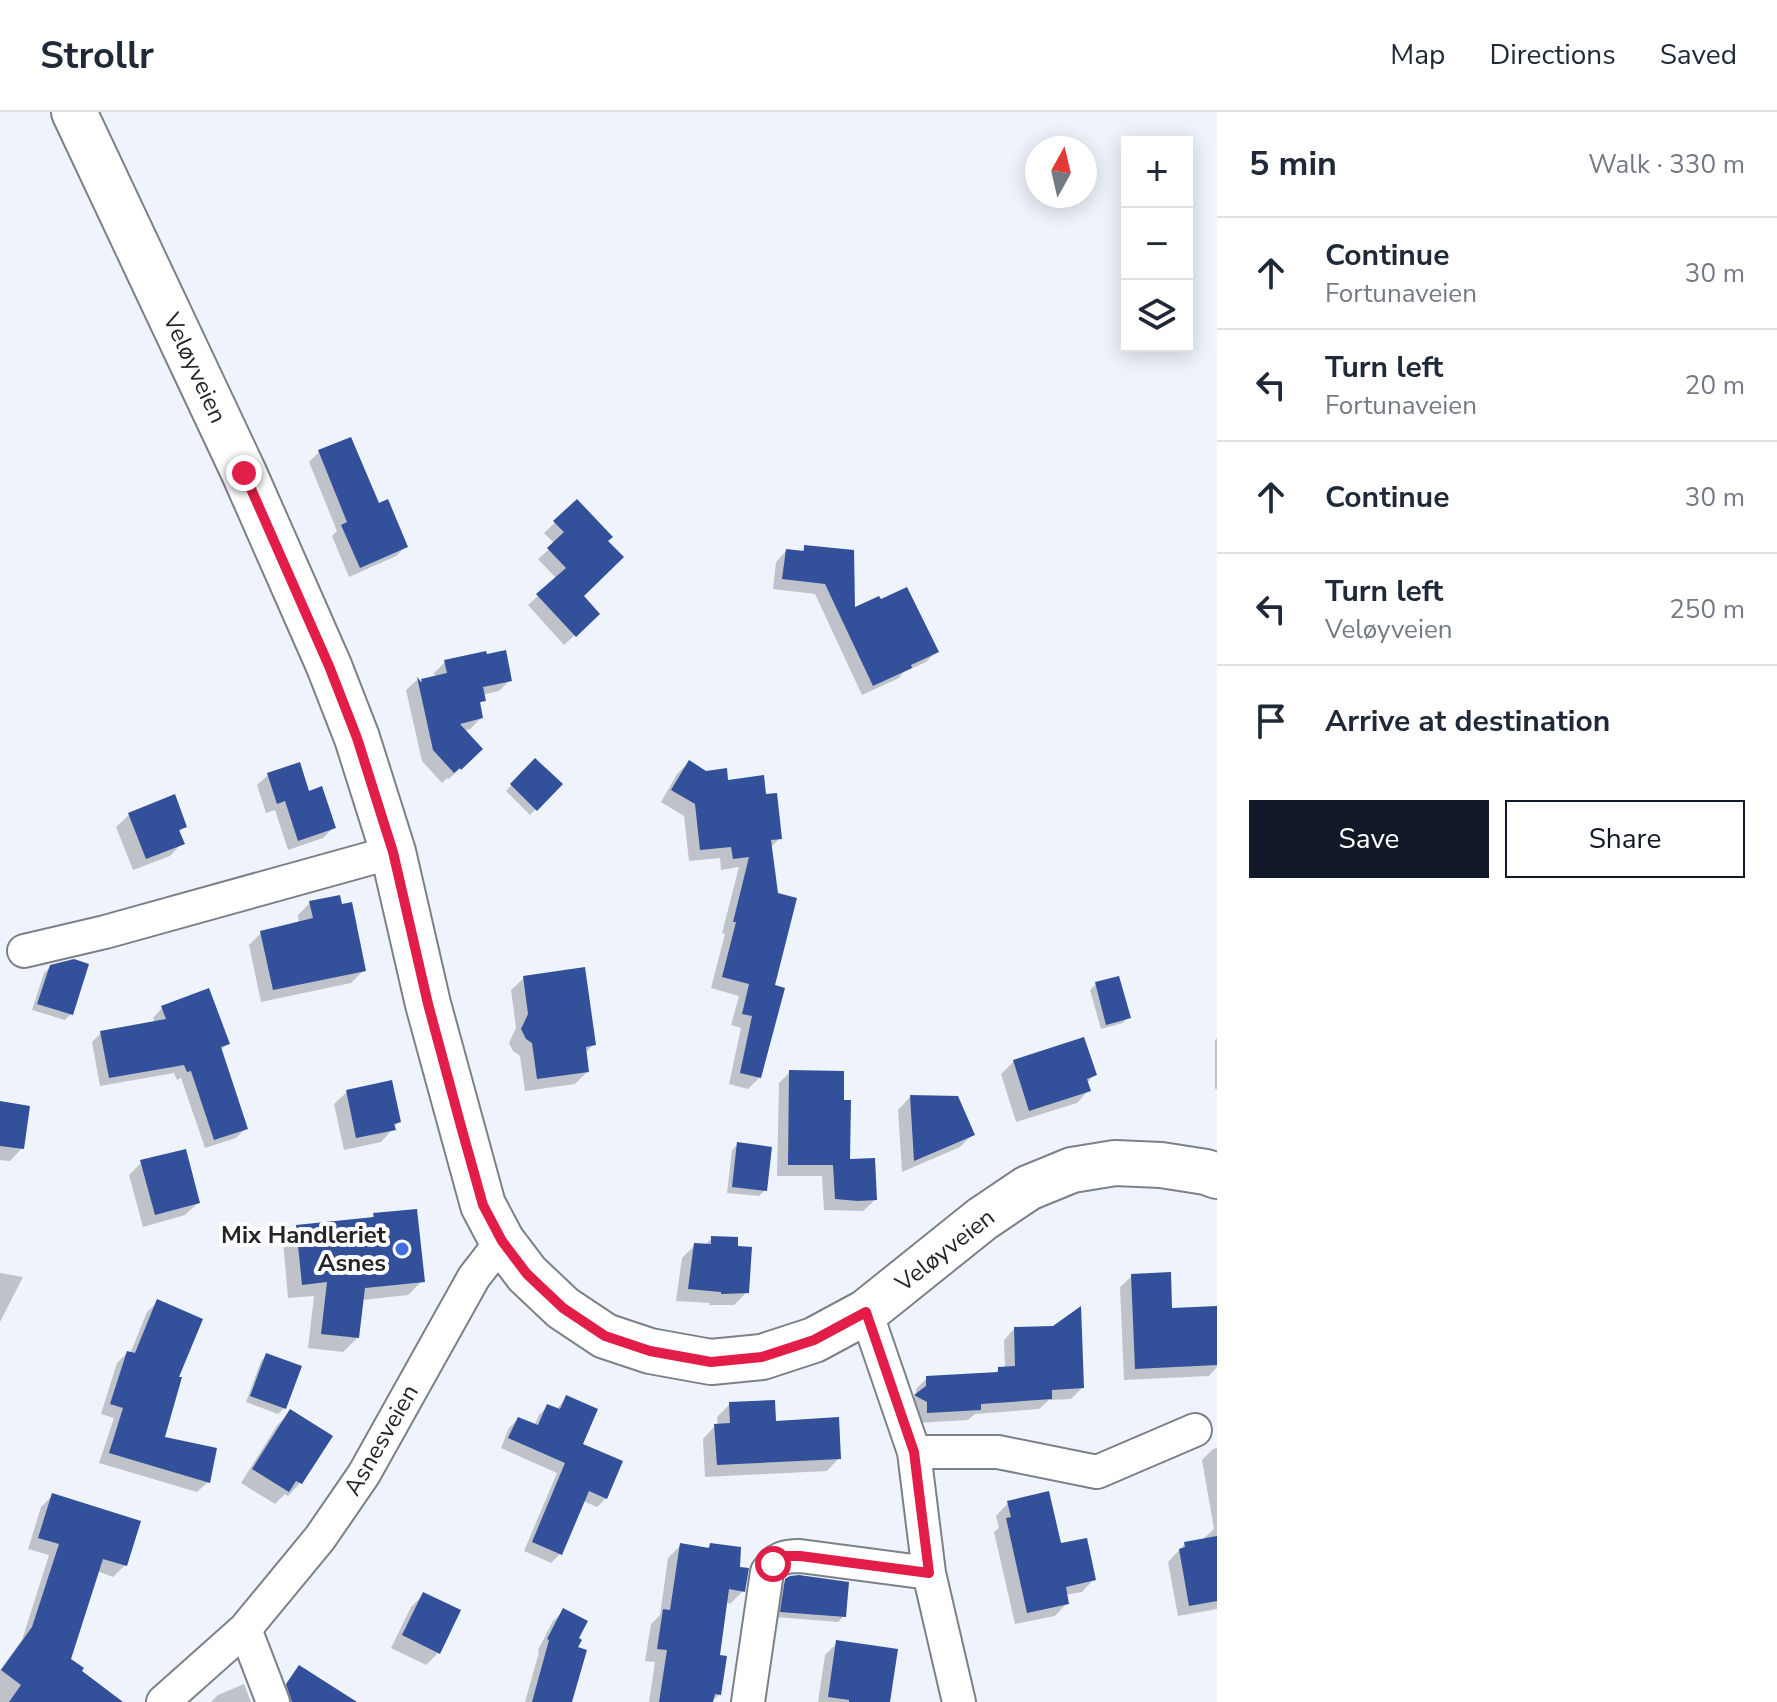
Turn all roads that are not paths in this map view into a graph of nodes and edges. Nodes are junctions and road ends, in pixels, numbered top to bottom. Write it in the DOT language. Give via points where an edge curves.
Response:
graph roads {
  1 [pos="74,112"];
  2 [pos="393,852"];
  3 [pos="24,951"];
  4 [pos="1217,1176"];
  5 [pos="502,1241"];
  6 [pos="866,1312"];
  7 [pos="1195,1430"];
  8 [pos="914,1452"];
  9 [pos="929,1573"];
  10 [pos="245,1629"];
  11 [pos="163,1702"];
  12 [pos="273,1702"];
  13 [pos="748,1702"];
  14 [pos="959,1702"];
  1 -- 2 [label="main road, Veløyveien" via="329,666"];
  2 -- 3 [label="street"];
  2 -- 5 [label="main road, Veløyveien" via="483,1205"];
  4 -- 6 [label="main road, Veløyveien" via="1115,1163 1072,1170 1016,1195"];
  5 -- 6 [label="main road, Veløyveien" via="563,1308 605,1336 650,1351 711,1362 762,1357 814,1340"];
  5 -- 10 [label="street, Asnesveien" via="474,1277 364,1474 320,1538"];
  6 -- 8 [label="street"];
  7 -- 8 [label="street" via="1097,1472 998,1452"];
  8 -- 9 [label="street"];
  9 -- 13 [label="street" via="800,1556 785,1556 773,1564 767,1572"];
  9 -- 14 [label="street"];
  10 -- 11 [label="street, Asnesveien"];
  10 -- 12 [label="street"];
}
